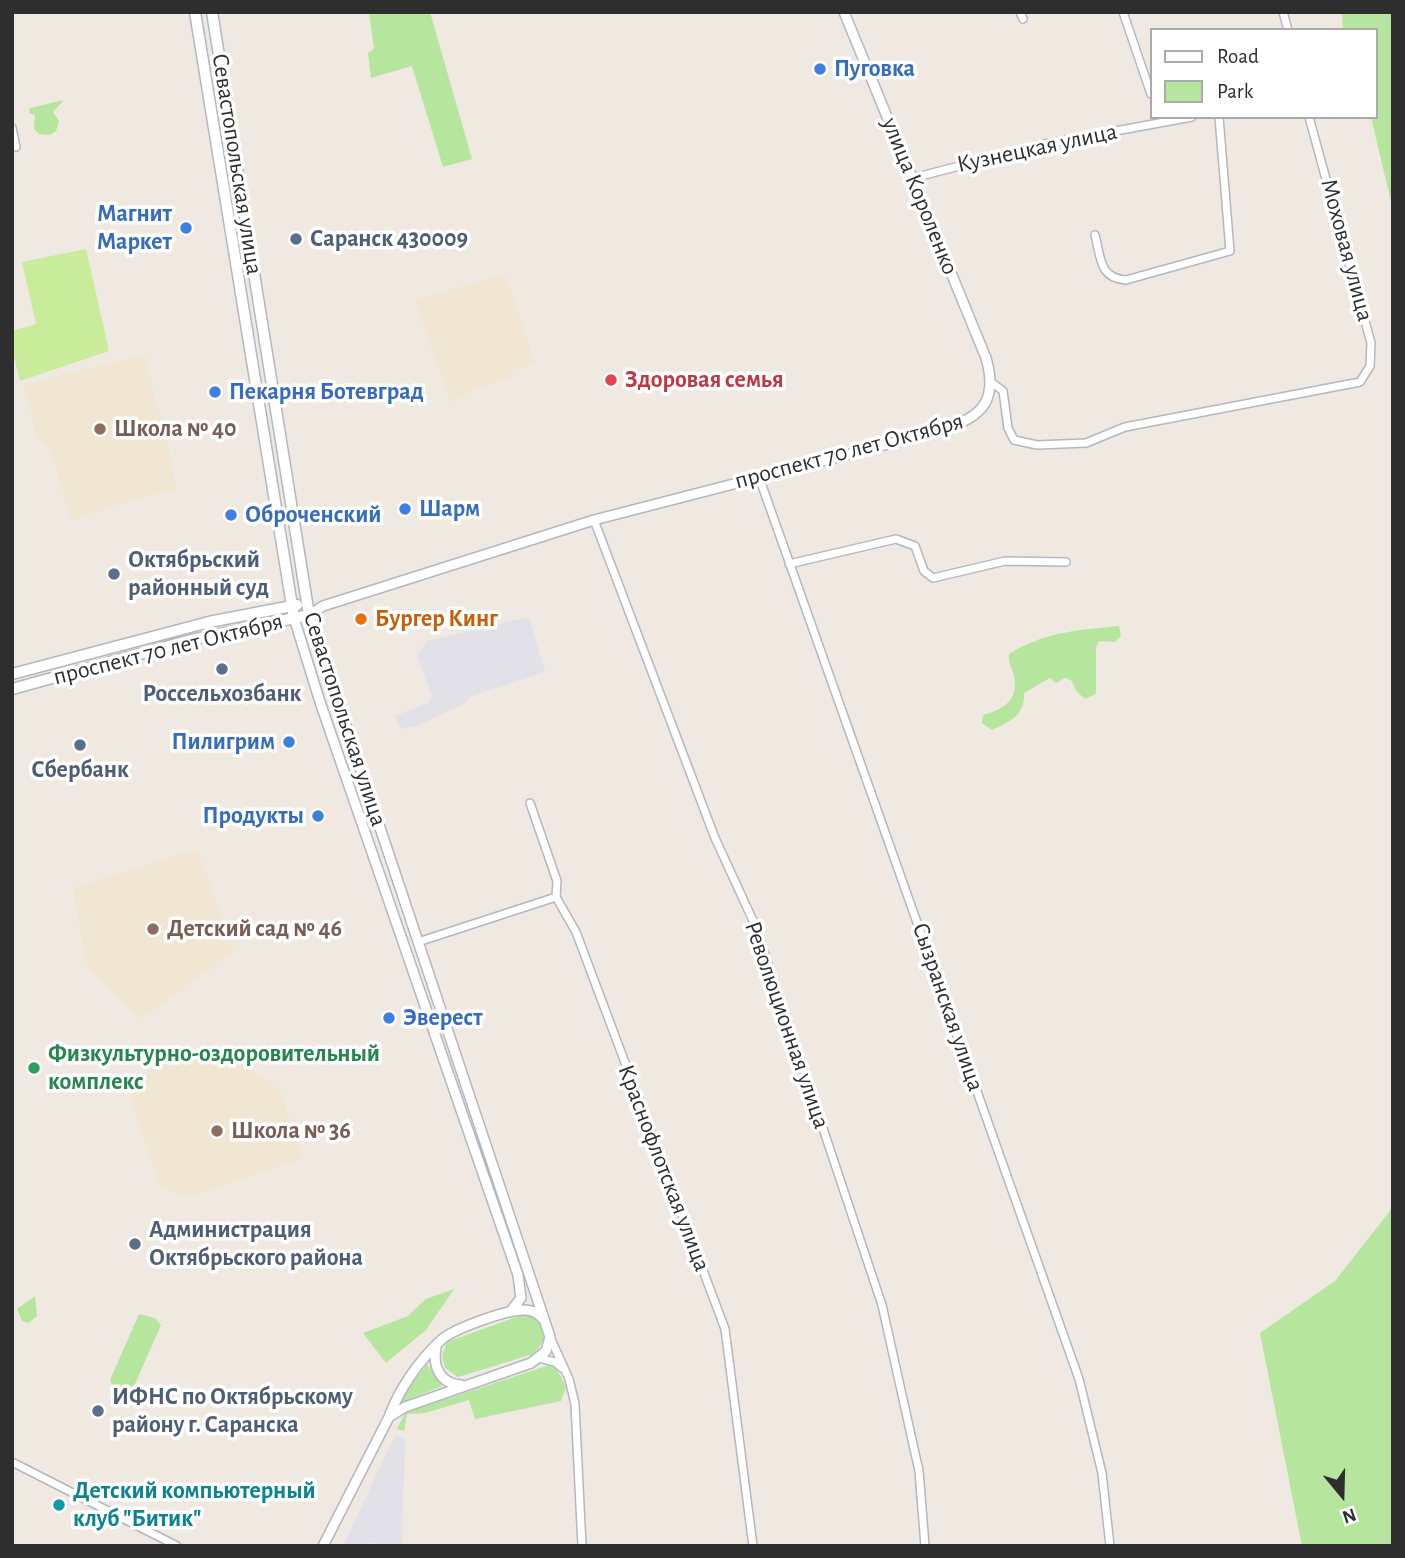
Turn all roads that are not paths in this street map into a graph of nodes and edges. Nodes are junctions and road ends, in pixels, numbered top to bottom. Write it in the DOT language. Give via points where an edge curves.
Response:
graph roads {
  1 [pos="195,12"];
  2 [pos="212,12"];
  3 [pos="845,12"];
  4 [pos="1123,12"];
  5 [pos="1150,91"];
  6 [pos="1220,119"];
  7 [pos="1311,119"];
  8 [pos="1160,120"];
  9 [pos="12,128"];
  10 [pos="16,147"];
  11 [pos="913,178"];
  12 [pos="1095,235"];
  13 [pos="991,382"];
  14 [pos="759,477"];
  15 [pos="594,520"];
  16 [pos="1066,562"];
  17 [pos="789,564"];
  18 [pos="308,603"];
  19 [pos="292,606"];
  20 [pos="323,606"];
  21 [pos="309,615"];
  22 [pos="294,618"];
  23 [pos="97,652"];
  24 [pos="104,665"];
  25 [pos="12,674"];
  26 [pos="12,689"];
  27 [pos="352,749"];
  28 [pos="338,754"];
  29 [pos="365,786"];
  30 [pos="351,791"];
  31 [pos="530,803"];
  32 [pos="556,897"];
  33 [pos="418,942"];
  34 [pos="405,946"];
  35 [pos="510,1312"];
  36 [pos="547,1323"];
  37 [pos="550,1337"];
  38 [pos="440,1340"];
  39 [pos="539,1358"];
  40 [pos="565,1370"];
  41 [pos="467,1384"];
  42 [pos="389,1417"];
  43 [pos="12,1462"];
  44 [pos="177,1546"];
  45 [pos="323,1546"];
  46 [pos="582,1546"];
  47 [pos="754,1546"];
  48 [pos="925,1546"];
  49 [pos="1110,1546"];
  1 -- 19 [label="main road, Севастопольская улица"];
  2 -- 18 [label="main road, Севастопольская улица"];
  3 -- 11 [label="street, улица Короленко"];
  4 -- 5 [label="street"];
  6 -- 12 [label="street" via="1230,251 1126,280 1112,279 1106,274"];
  7 -- 13 [label="street, Моховая улица" via="1371,343 1370,366 1360,382 1125,426 1086,443 1037,445 1014,440 1003,391"];
  8 -- 11 [label="street, Кузнецкая улица"];
  9 -- 10 [label="street"];
  11 -- 13 [label="street, улица Короленко" via="986,358"];
  13 -- 14 [label="street, проспект 70 лет Октября" via="985,405 958,425"];
  14 -- 15 [label="street, проспект 70 лет Октября"];
  14 -- 17 [label="street, Сызранская улица"];
  15 -- 20 [label="street, проспект 70 лет Октября"];
  15 -- 48 [label="street, Революционная улица" via="715,838 755,925 882,1305 919,1471"];
  16 -- 17 [label="street" via="1005,561 933,578 925,571 915,546 896,539"];
  17 -- 49 [label="street, Сызранская улица" via="1079,1379 1102,1473"];
  18 -- 19 [label="main road, проспект 70 лет Октября"];
  18 -- 20 [label="street, проспект 70 лет Октября"];
  18 -- 21 [label="main road, Севастопольская улица"];
  19 -- 22 [label="main road, Севастопольская улица"];
  19 -- 23 [label="main road, проспект 70 лет Октября"];
  20 -- 21 [label="street, проспект 70 лет Октября"];
  21 -- 22 [label="main road, проспект 70 лет Октября"];
  21 -- 27 [label="street, Севастопольская улица"];
  22 -- 24 [label="main road, проспект 70 лет Октября"];
  22 -- 28 [label="street, Севастопольская улица"];
  23 -- 24 [label="main road"];
  23 -- 25 [label="main road, проспект 70 лет Октября"];
  24 -- 26 [label="main road, проспект 70 лет Октября"];
  27 -- 28 [label="street"];
  27 -- 29 [label="street, Севастопольская улица"];
  28 -- 30 [label="street, Севастопольская улица"];
  29 -- 30 [label="street"];
  29 -- 33 [label="street, Севастопольская улица"];
  30 -- 34 [label="street, Севастопольская улица"];
  31 -- 32 [label="street, Краснофлотская улица" via="557,881"];
  32 -- 33 [label="street"];
  32 -- 47 [label="street, Краснофлотская улица" via="576,932 725,1329"];
  33 -- 34 [label="street"];
  33 -- 36 [label="street, Севастопольская улица"];
  34 -- 35 [label="street, Севастопольская улица" via="518,1275 521,1298"];
  35 -- 36 [label="street" via="537,1312"];
  35 -- 38 [label="street"];
  36 -- 37 [label="street, Севастопольская улица"];
  37 -- 39 [label="street"];
  37 -- 40 [label="street"];
  38 -- 41 [label="street" via="434,1356 438,1372 450,1383"];
  38 -- 42 [label="street" via="397,1395"];
  39 -- 40 [label="street"];
  39 -- 41 [label="street"];
  40 -- 46 [label="street" via="575,1404"];
  41 -- 42 [label="street"];
  42 -- 45 [label="street"];
  43 -- 44 [label="street"];
}
